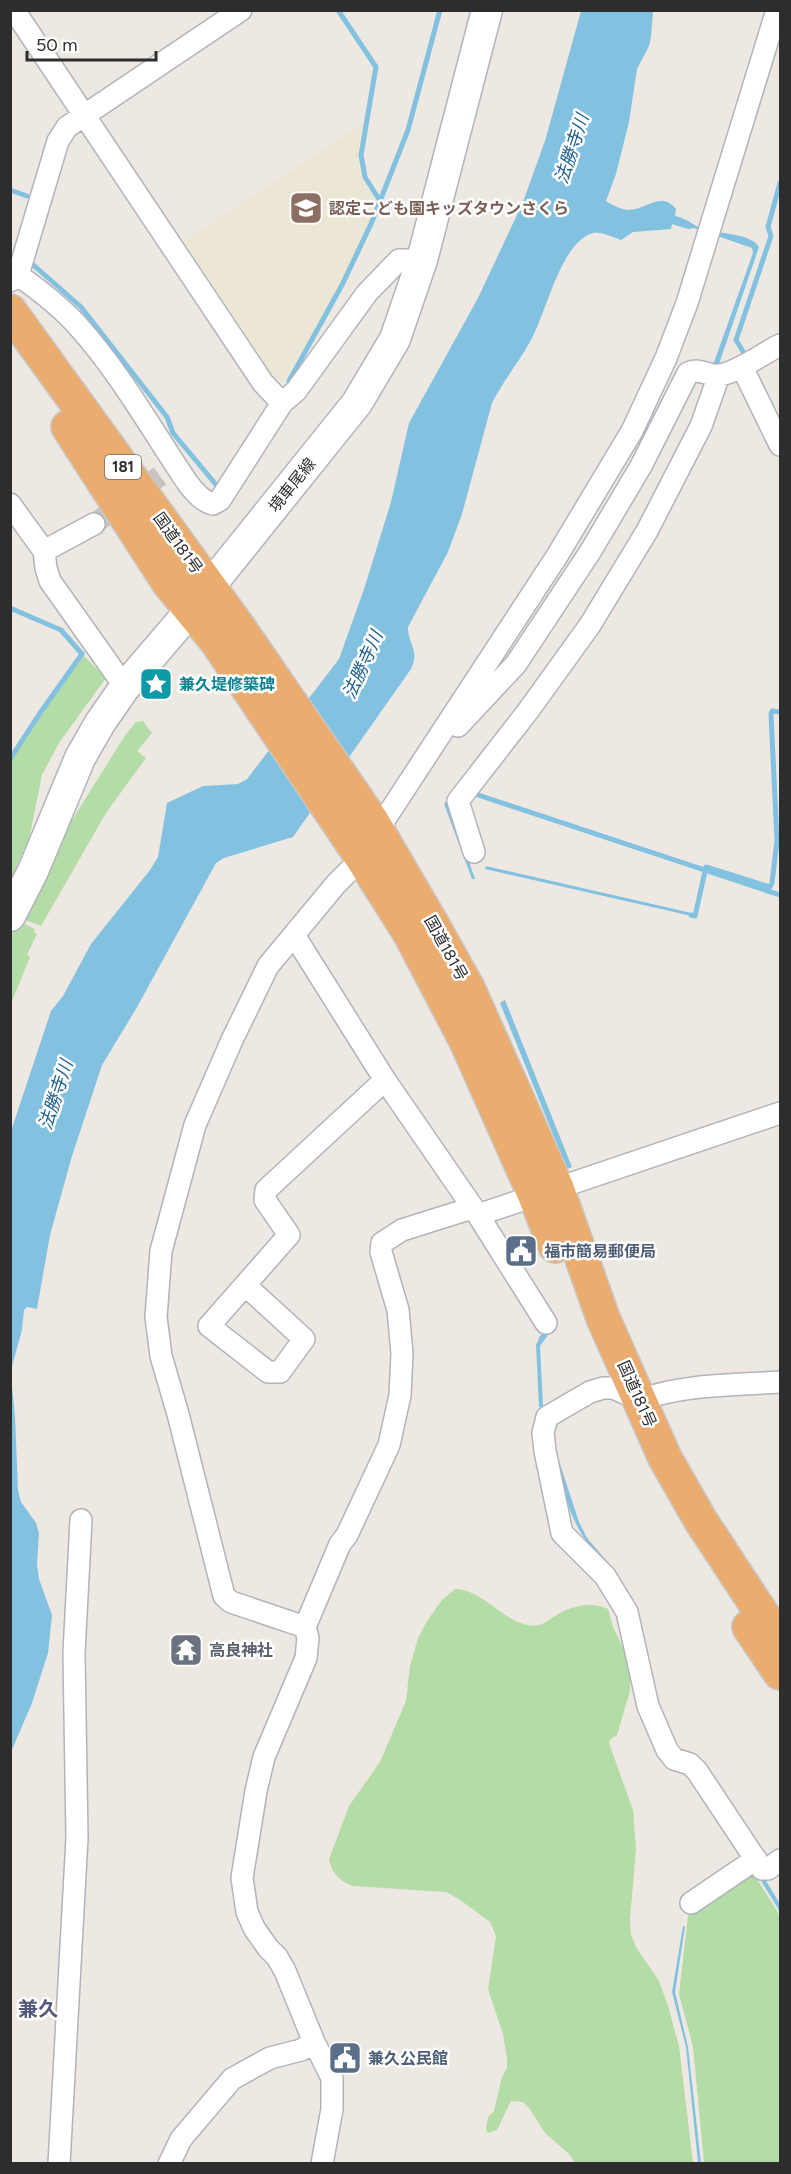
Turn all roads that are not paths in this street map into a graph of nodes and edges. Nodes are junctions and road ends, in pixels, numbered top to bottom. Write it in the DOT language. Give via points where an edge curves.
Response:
graph roads {
  1 [pos="14,10"];
  2 [pos="241,10"];
  3 [pos="487,10"];
  4 [pos="777,10"];
  5 [pos="84,115"];
  6 [pos="422,260"];
  7 [pos="14,278"];
  8 [pos="10,311"];
  9 [pos="10,344"];
  10 [pos="780,345"];
  11 [pos="742,367"];
  12 [pos="719,375"];
  13 [pos="282,404"];
  14 [pos="780,445"];
  15 [pos="10,504"];
  16 [pos="94,524"];
  17 [pos="44,551"];
  18 [pos="200,599"];
  19 [pos="125,687"];
  20 [pos="438,738"];
  21 [pos="366,839"];
  22 [pos="474,852"];
  23 [pos="10,916"];
  24 [pos="294,934"];
  25 [pos="386,1080"];
  26 [pos="780,1113"];
  27 [pos="546,1192"];
  28 [pos="475,1212"];
  29 [pos="245,1285"];
  30 [pos="546,1323"];
  31 [pos="780,1382"];
  32 [pos="627,1394"];
  33 [pos="81,1520"];
  34 [pos="305,1627"];
  35 [pos="780,1641"];
  36 [pos="780,1673"];
  37 [pos="756,1859"];
  38 [pos="780,1860"];
  39 [pos="691,1903"];
  40 [pos="314,2042"];
  41 [pos="59,2163"];
  42 [pos="169,2163"];
  43 [pos="322,2163"];
  1 -- 5 [label="street"];
  2 -- 5 [label="street"];
  3 -- 6 [label="main road, 境車尾線"];
  4 -- 20 [label="street" via="710,232 666,358 632,431 557,556"];
  5 -- 7 [label="street" via="67,127 58,141"];
  5 -- 13 [label="street" via="263,382"];
  6 -- 13 [label="street" via="399,260 391,268 367,293 296,391"];
  6 -- 18 [label="main road, 境車尾線" via="395,339 357,403"];
  7 -- 13 [label="street" via="41,291 77,325 108,363 167,470 201,499 213,504 220,500"];
  8 -- 18 [label="highway, 国道181号 / 181"];
  9 -- 18 [label="highway, 国道181号 / 181" via="168,582"];
  10 -- 11 [label="street"];
  11 -- 12 [label="street"];
  11 -- 14 [label="street"];
  12 -- 20 [label="street" via="696,370 688,373 615,510 516,664 451,733"];
  12 -- 22 [label="street" via="701,426 647,531 596,615 458,801"];
  15 -- 17 [label="street"];
  16 -- 17 [label="street"];
  17 -- 19 [label="street" via="51,581"];
  18 -- 19 [label="main road, 境車尾線"];
  18 -- 21 [label="highway, 国道181号 / 181"];
  19 -- 23 [label="main road, 境車尾線" via="80,758"];
  20 -- 21 [label="street" via="386,819"];
  21 -- 24 [label="street" via="336,884"];
  21 -- 27 [label="highway, 国道181号 / 181" via="468,988"];
  24 -- 25 [label="street"];
  24 -- 34 [label="street" via="268,966 195,1125 160,1251 156,1317 167,1383 224,1596 231,1602"];
  25 -- 28 [label="street"];
  25 -- 29 [label="street" via="266,1190 265,1200 290,1235"];
  26 -- 27 [label="street"];
  27 -- 28 [label="street"];
  27 -- 32 [label="highway, 国道181号 / 181" via="603,1318"];
  28 -- 30 [label="street"];
  28 -- 34 [label="street" via="402,1230 382,1243 381,1252 398,1310 400,1395 389,1445 340,1544"];
  31 -- 32 [label="street"];
  32 -- 35 [label="highway, 国道181号 / 181" via="701,1521"];
  32 -- 36 [label="highway, 国道181号 / 181" via="622,1413 661,1494"];
  32 -- 37 [label="street" via="603,1388 590,1392 544,1422 549,1475 562,1533 605,1576 627,1612 648,1706 667,1750 674,1759 697,1771"];
  33 -- 41 [label="street" via="74,1653 77,1838"];
  34 -- 40 [label="street" via="306,1658 264,1757 242,1878 247,1912 254,1928 285,1971"];
  37 -- 38 [label="street" via="762,1869"];
  37 -- 39 [label="street"];
  40 -- 42 [label="street" via="301,2050 270,2058 232,2079 181,2139"];
  40 -- 43 [label="street" via="332,2078 332,2109"];
}
